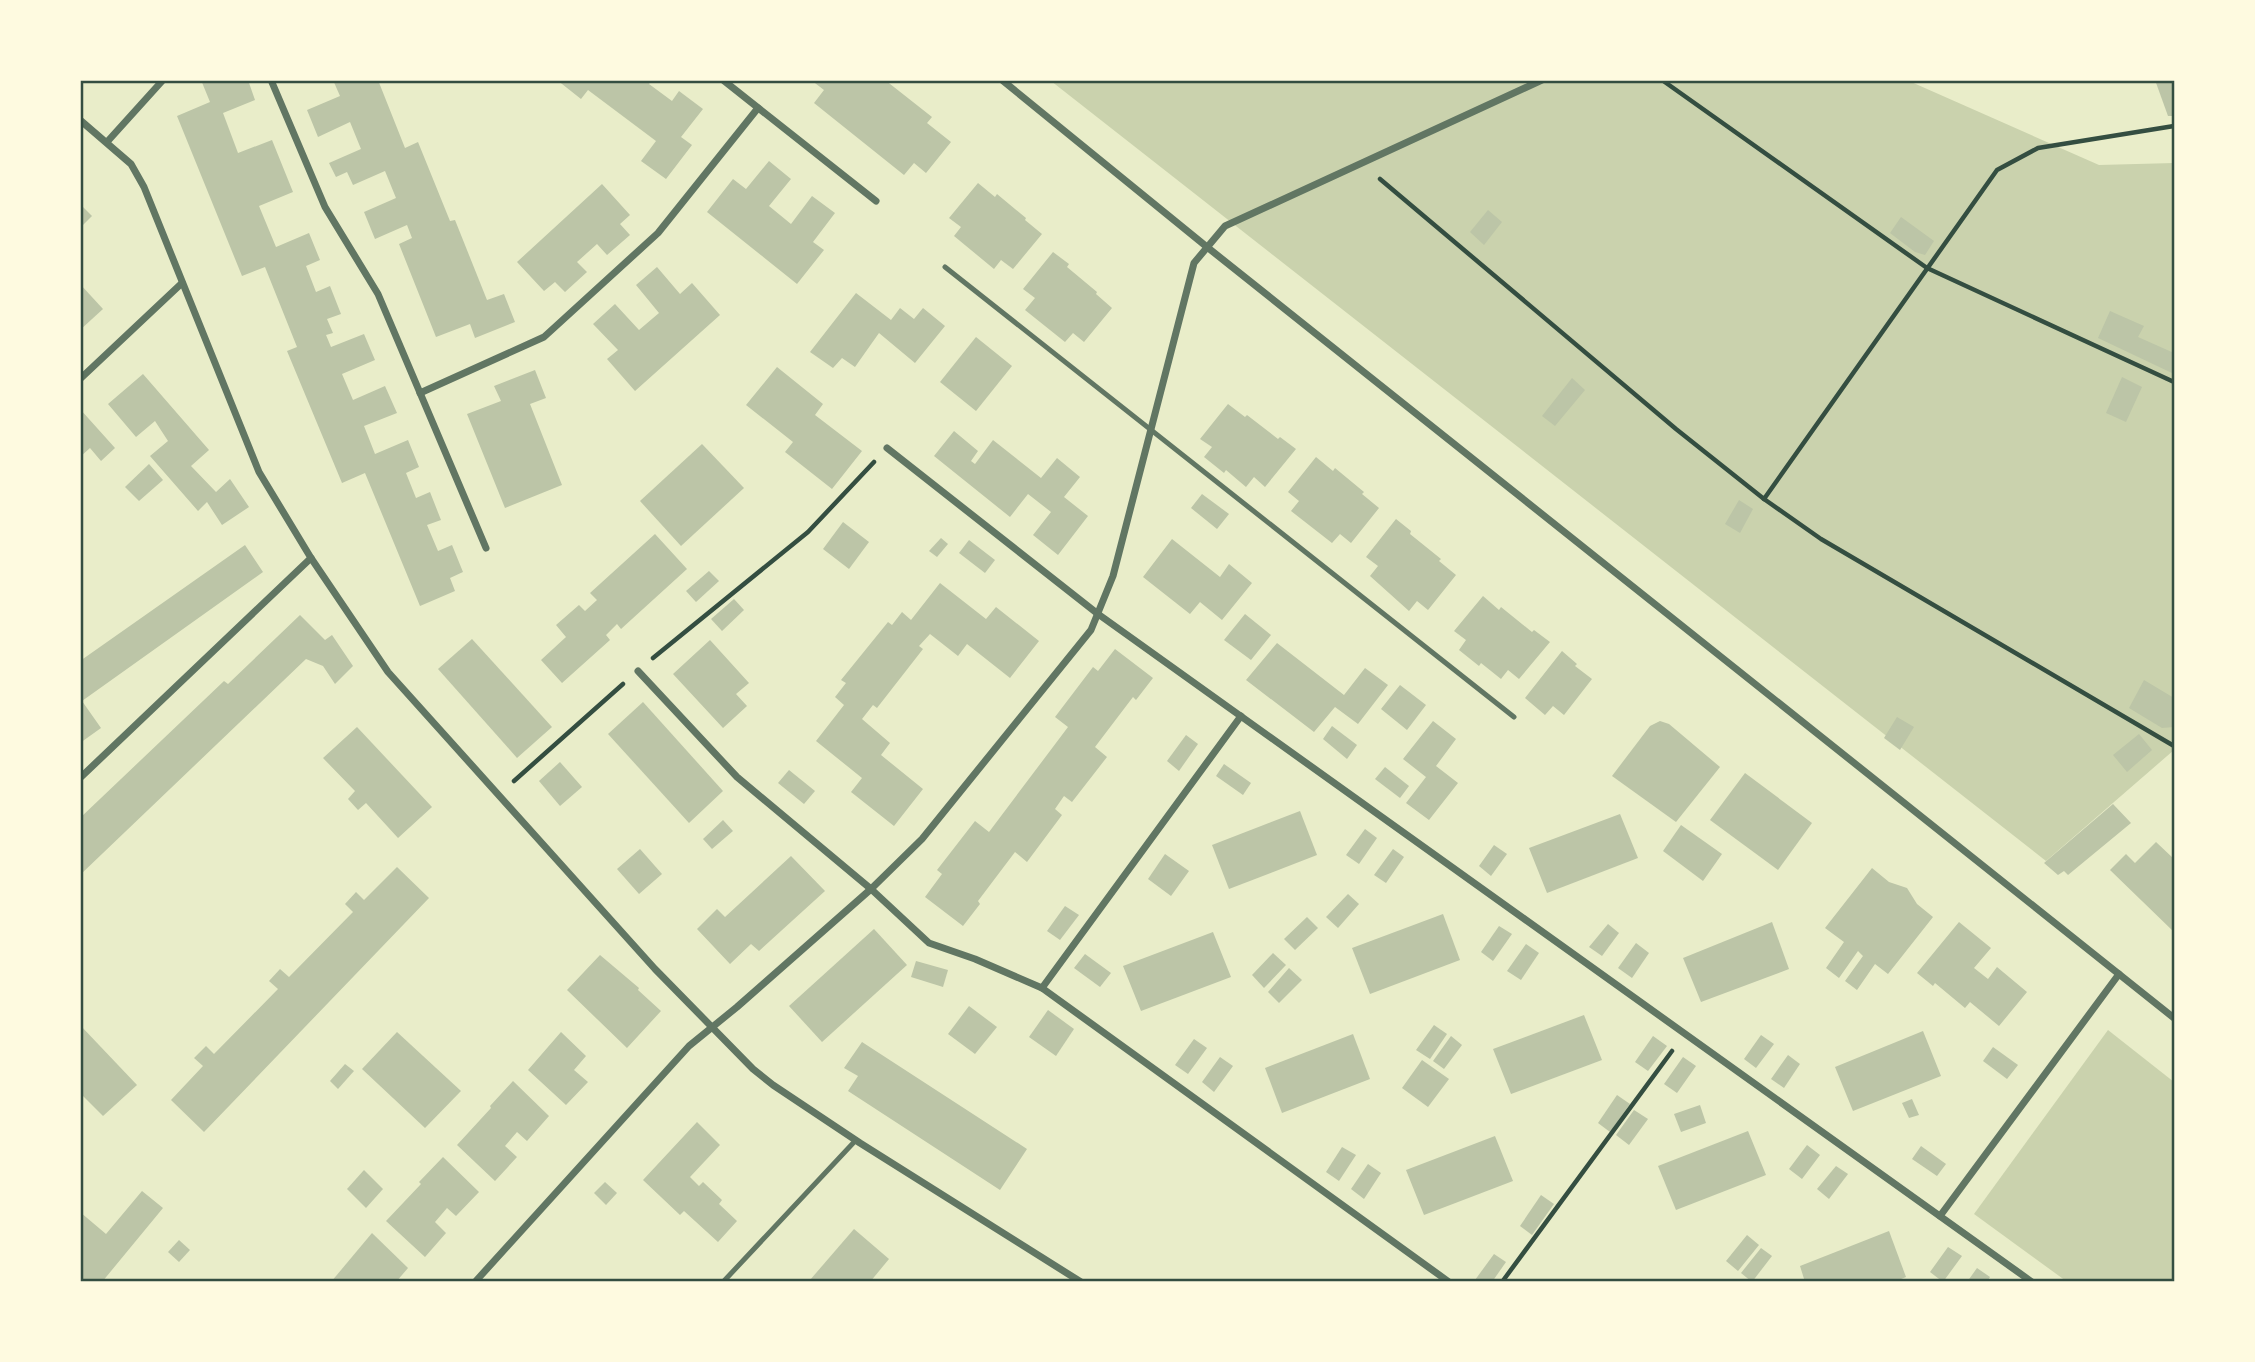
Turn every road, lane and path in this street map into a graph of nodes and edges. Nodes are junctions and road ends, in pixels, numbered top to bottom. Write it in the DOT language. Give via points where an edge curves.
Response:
graph roads {
  1 [pos="163,80"];
  2 [pos="271,80"];
  3 [pos="723,80"];
  4 [pos="1002,80"];
  5 [pos="1542,80"];
  6 [pos="1662,80"];
  7 [pos="758,108"];
  8 [pos="80,120"];
  9 [pos="2175,126"];
  10 [pos="107,142"];
  11 [pos="1362,163"];
  12 [pos="876,201"];
  13 [pos="1208,247"];
  14 [pos="945,267"];
  15 [pos="1927,268"];
  16 [pos="182,283"];
  17 [pos="80,379"];
  18 [pos="2175,382"];
  19 [pos="420,393"];
  20 [pos="1151,429"];
  21 [pos="887,448"];
  22 [pos="1764,499"];
  23 [pos="486,548"];
  24 [pos="311,558"];
  25 [pos="1098,614"];
  26 [pos="638,671"];
  27 [pos="1241,716"];
  28 [pos="1514,717"];
  29 [pos="2175,746"];
  30 [pos="80,778"];
  31 [pos="498,795"];
  32 [pos="872,889"];
  33 [pos="2119,974"];
  34 [pos="1042,988"];
  35 [pos="2175,1018"];
  36 [pos="712,1028"];
  37 [pos="1685,1034"];
  38 [pos="856,1140"];
  39 [pos="1940,1216"];
  40 [pos="475,1282"];
  41 [pos="723,1282"];
  42 [pos="1081,1282"];
  43 [pos="1449,1282"];
  44 [pos="1502,1282"];
  45 [pos="2032,1282"];
  1 -- 10 [label="street"];
  2 -- 19 [label="street" via="325,206 378,294"];
  3 -- 7 [label="street"];
  4 -- 13 [label="street"];
  5 -- 11 [label="street"];
  6 -- 15 [label="path"];
  7 -- 12 [label="street"];
  7 -- 19 [label="street" via="658,233 544,337"];
  8 -- 10 [label="street"];
  9 -- 15 [label="path" via="2038,148 1997,170"];
  10 -- 16 [label="street" via="131,164 144,187"];
  11 -- 13 [label="street" via="1225,226"];
  11 -- 22 [label="path"];
  13 -- 20 [label="street" via="1194,263"];
  13 -- 33 [label="street"];
  14 -- 20 [label="lane"];
  15 -- 18 [label="path"];
  15 -- 22 [label="path"];
  16 -- 17 [label="street"];
  16 -- 24 [label="street" via="258,472"];
  19 -- 23 [label="street"];
  20 -- 25 [label="street" via="1113,576"];
  20 -- 28 [label="lane"];
  21 -- 25 [label="street"];
  21 -- 26 [label="path" via="808,532"];
  22 -- 29 [label="path" via="1821,540"];
  24 -- 30 [label="street"];
  24 -- 31 [label="street" via="388,672"];
  25 -- 27 [label="street"];
  25 -- 32 [label="street" via="1091,630 922,839"];
  26 -- 31 [label="path"];
  26 -- 32 [label="street" via="737,777"];
  27 -- 34 [label="street"];
  27 -- 37 [label="street"];
  31 -- 36 [label="street"];
  32 -- 34 [label="street" via="929,943"];
  32 -- 36 [label="street"];
  33 -- 35 [label="street"];
  33 -- 39 [label="street"];
  34 -- 43 [label="street"];
  36 -- 38 [label="street" via="753,1069"];
  36 -- 40 [label="street" via="689,1046"];
  37 -- 39 [label="street"];
  37 -- 44 [label="path"];
  38 -- 41 [label="lane"];
  38 -- 42 [label="street"];
  39 -- 45 [label="street"];
}
